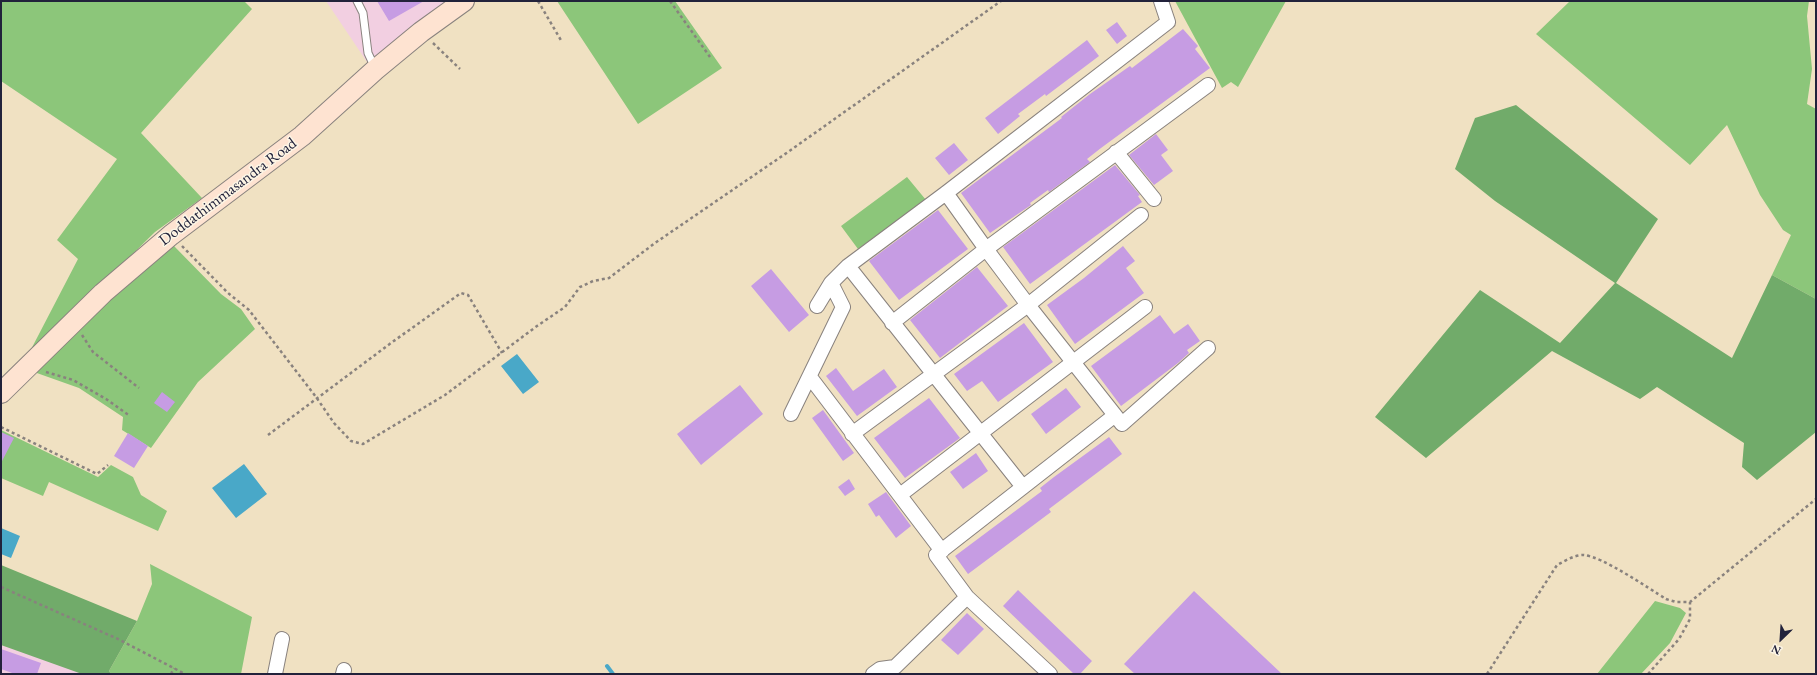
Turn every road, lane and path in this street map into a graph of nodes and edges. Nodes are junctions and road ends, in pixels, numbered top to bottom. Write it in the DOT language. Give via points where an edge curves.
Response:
graph roads {
  1 [pos="357,1"];
  2 [pos="464,1"];
  3 [pos="538,1"];
  4 [pos="670,1"];
  5 [pos="1001,1"];
  6 [pos="1161,1"];
  7 [pos="422,32"];
  8 [pos="562,42"];
  9 [pos="710,57"];
  10 [pos="460,69"];
  11 [pos="376,70"];
  12 [pos="1208,84"];
  13 [pos="1116,152"];
  14 [pos="946,193"];
  15 [pos="1154,199"];
  16 [pos="1140,215"];
  17 [pos="171,235"];
  18 [pos="986,249"];
  19 [pos="848,266"];
  20 [pos="830,283"];
  21 [pos="1028,305"];
  22 [pos="817,306"];
  23 [pos="1145,307"];
  24 [pos="892,322"];
  25 [pos="74,323"];
  26 [pos="1208,348"];
  27 [pos="502,353"];
  28 [pos="1072,361"];
  29 [pos="32,364"];
  30 [pos="933,374"];
  31 [pos="810,377"];
  32 [pos="139,388"];
  33 [pos="1,393"];
  34 [pos="316,398"];
  35 [pos="791,414"];
  36 [pos="130,416"];
  37 [pos="1114,416"];
  38 [pos="1,426"];
  39 [pos="980,433"];
  40 [pos="852,434"];
  41 [pos="268,435"];
  42 [pos="108,465"];
  43 [pos="1023,487"];
  44 [pos="900,495"];
  45 [pos="1816,499"];
  46 [pos="942,551"];
  47 [pos="1,587"];
  48 [pos="967,597"];
  49 [pos="1690,602"];
  50 [pos="282,639"];
  51 [pos="174,668"];
  52 [pos="901,670"];
  53 [pos="172,674"];
  54 [pos="186,674"];
  55 [pos="275,674"];
  56 [pos="873,674"];
  57 [pos="1050,674"];
  58 [pos="1487,674"];
  59 [pos="1648,674"];
  1 -- 11 [label="lane" via="363,13 368,53"];
  2 -- 7 [label="street, Doddathimmasandra Road"];
  3 -- 8 [label="path"];
  4 -- 9 [label="path"];
  5 -- 27 [label="path" via="655,243 609,278 593,281 580,288 565,307"];
  6 -- 14 [label="street" via="1168,22"];
  7 -- 10 [label="path"];
  7 -- 11 [label="street, Doddathimmasandra Road"];
  11 -- 17 [label="street, Doddathimmasandra Road" via="302,136"];
  12 -- 13 [label="street"];
  13 -- 15 [label="street"];
  13 -- 18 [label="street"];
  14 -- 18 [label="street"];
  14 -- 19 [label="street"];
  16 -- 21 [label="street"];
  17 -- 25 [label="street, Doddathimmasandra Road" via="103,293"];
  17 -- 34 [label="path" via="249,310"];
  18 -- 21 [label="street"];
  18 -- 24 [label="street"];
  19 -- 20 [label="street"];
  19 -- 24 [label="street"];
  20 -- 22 [label="street"];
  20 -- 31 [label="street" via="843,308"];
  21 -- 28 [label="street"];
  21 -- 30 [label="street"];
  23 -- 28 [label="street"];
  24 -- 30 [label="street"];
  25 -- 29 [label="street, Doddathimmasandra Road"];
  25 -- 32 [label="path" via="93,352"];
  26 -- 37 [label="street" via="1122,424"];
  27 -- 34 [label="path" via="445,395 363,444 351,441"];
  27 -- 34 [label="path" via="468,295 461,293"];
  28 -- 37 [label="street"];
  28 -- 39 [label="street"];
  29 -- 33 [label="street, Doddathimmasandra Road"];
  29 -- 36 [label="path" via="73,380"];
  30 -- 39 [label="street"];
  30 -- 40 [label="street"];
  31 -- 35 [label="street"];
  31 -- 40 [label="street"];
  34 -- 41 [label="path"];
  37 -- 43 [label="street"];
  38 -- 42 [label="path" via="98,474"];
  39 -- 43 [label="street"];
  39 -- 44 [label="street"];
  40 -- 44 [label="street"];
  43 -- 46 [label="street"];
  44 -- 46 [label="street"];
  45 -- 49 [label="path"];
  46 -- 48 [label="street" via="936,556"];
  47 -- 51 [label="path" via="118,639"];
  48 -- 52 [label="street"];
  48 -- 57 [label="street"];
  49 -- 58 [label="path" via="1666,599 1596,558 1582,555 1569,558 1557,565"];
  49 -- 59 [label="path" via="1690,619 1679,639"];
  50 -- 55 [label="street"];
  51 -- 53 [label="path"];
  51 -- 54 [label="path"];
  52 -- 56 [label="street" via="880,669"];
}
